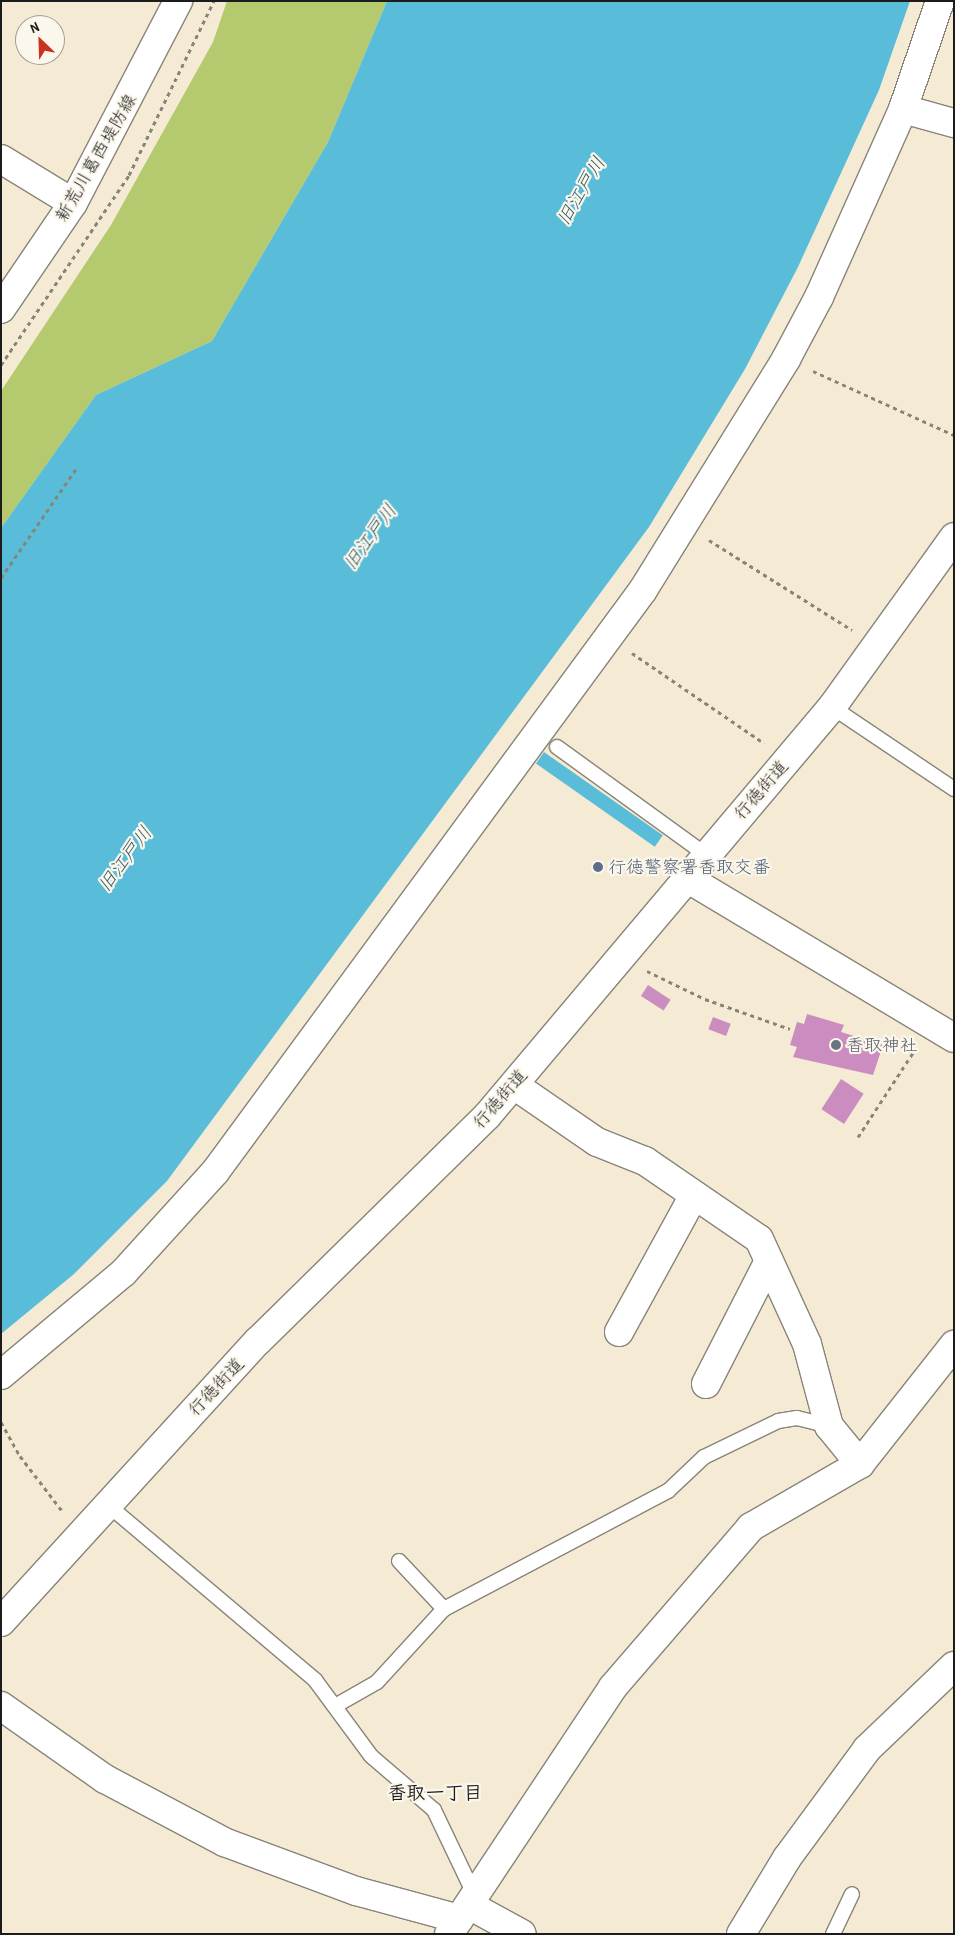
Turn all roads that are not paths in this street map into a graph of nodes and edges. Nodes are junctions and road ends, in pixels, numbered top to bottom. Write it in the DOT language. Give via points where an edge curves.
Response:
graph roads {
  1 [pos="178,1"];
  2 [pos="940,1"];
  3 [pos="903,109"];
  4 [pos="954,123"];
  5 [pos="1,159"];
  6 [pos="73,203"];
  7 [pos="1,309"];
  8 [pos="954,537"];
  9 [pos="832,707"];
  10 [pos="557,747"];
  11 [pos="954,789"];
  12 [pos="705,854"];
  13 [pos="685,877"];
  14 [pos="943,1031"];
  15 [pos="514,1085"];
  16 [pos="694,1194"];
  17 [pos="769,1261"];
  18 [pos="619,1332"];
  19 [pos="954,1345"];
  20 [pos="1,1375"];
  21 [pos="706,1384"];
  22 [pos="829,1426"];
  23 [pos="860,1464"];
  24 [pos="108,1505"];
  25 [pos="398,1560"];
  26 [pos="444,1609"];
  27 [pos="1,1622"];
  28 [pos="954,1666"];
  29 [pos="1,1706"];
  30 [pos="335,1706"];
  31 [pos="852,1894"];
  32 [pos="463,1913"];
  33 [pos="522,1934"];
  34 [pos="741,1934"];
  35 [pos="834,1934"];
  1 -- 6 [label="street, 新荒川葛西堤防線"];
  2 -- 3 [label="street"];
  3 -- 4 [label="street"];
  3 -- 20 [label="street" via="845,245 786,359 685,525 609,638 215,1172 124,1272"];
  5 -- 6 [label="street"];
  6 -- 7 [label="street, 新荒川葛西堤防線"];
  8 -- 9 [label="street, 行徳街道"];
  9 -- 11 [label="lane"];
  9 -- 12 [label="street, 行徳街道"];
  10 -- 12 [label="lane"];
  12 -- 13 [label="street, 行徳街道"];
  13 -- 14 [label="street" via="779,938"];
  13 -- 15 [label="street, 行徳街道"];
  15 -- 16 [label="street" via="597,1142 644,1160"];
  15 -- 24 [label="street, 行徳街道" via="456,1148 258,1341"];
  16 -- 17 [label="street" via="758,1239"];
  16 -- 18 [label="street"];
  17 -- 21 [label="street"];
  17 -- 22 [label="street" via="807,1344"];
  19 -- 23 [label="street"];
  22 -- 23 [label="street"];
  22 -- 26 [label="lane" via="797,1418 744,1436 704,1457 668,1491"];
  23 -- 32 [label="street" via="751,1527 613,1687"];
  24 -- 27 [label="street, 行徳街道"];
  24 -- 30 [label="lane" via="315,1680"];
  25 -- 26 [label="lane"];
  26 -- 30 [label="lane" via="377,1682"];
  28 -- 34 [label="street" via="867,1749 787,1858"];
  29 -- 32 [label="street" via="105,1779 224,1842 356,1891"];
  30 -- 32 [label="lane" via="371,1756 434,1810"];
  31 -- 35 [label="lane"];
  32 -- 33 [label="street"];
}
